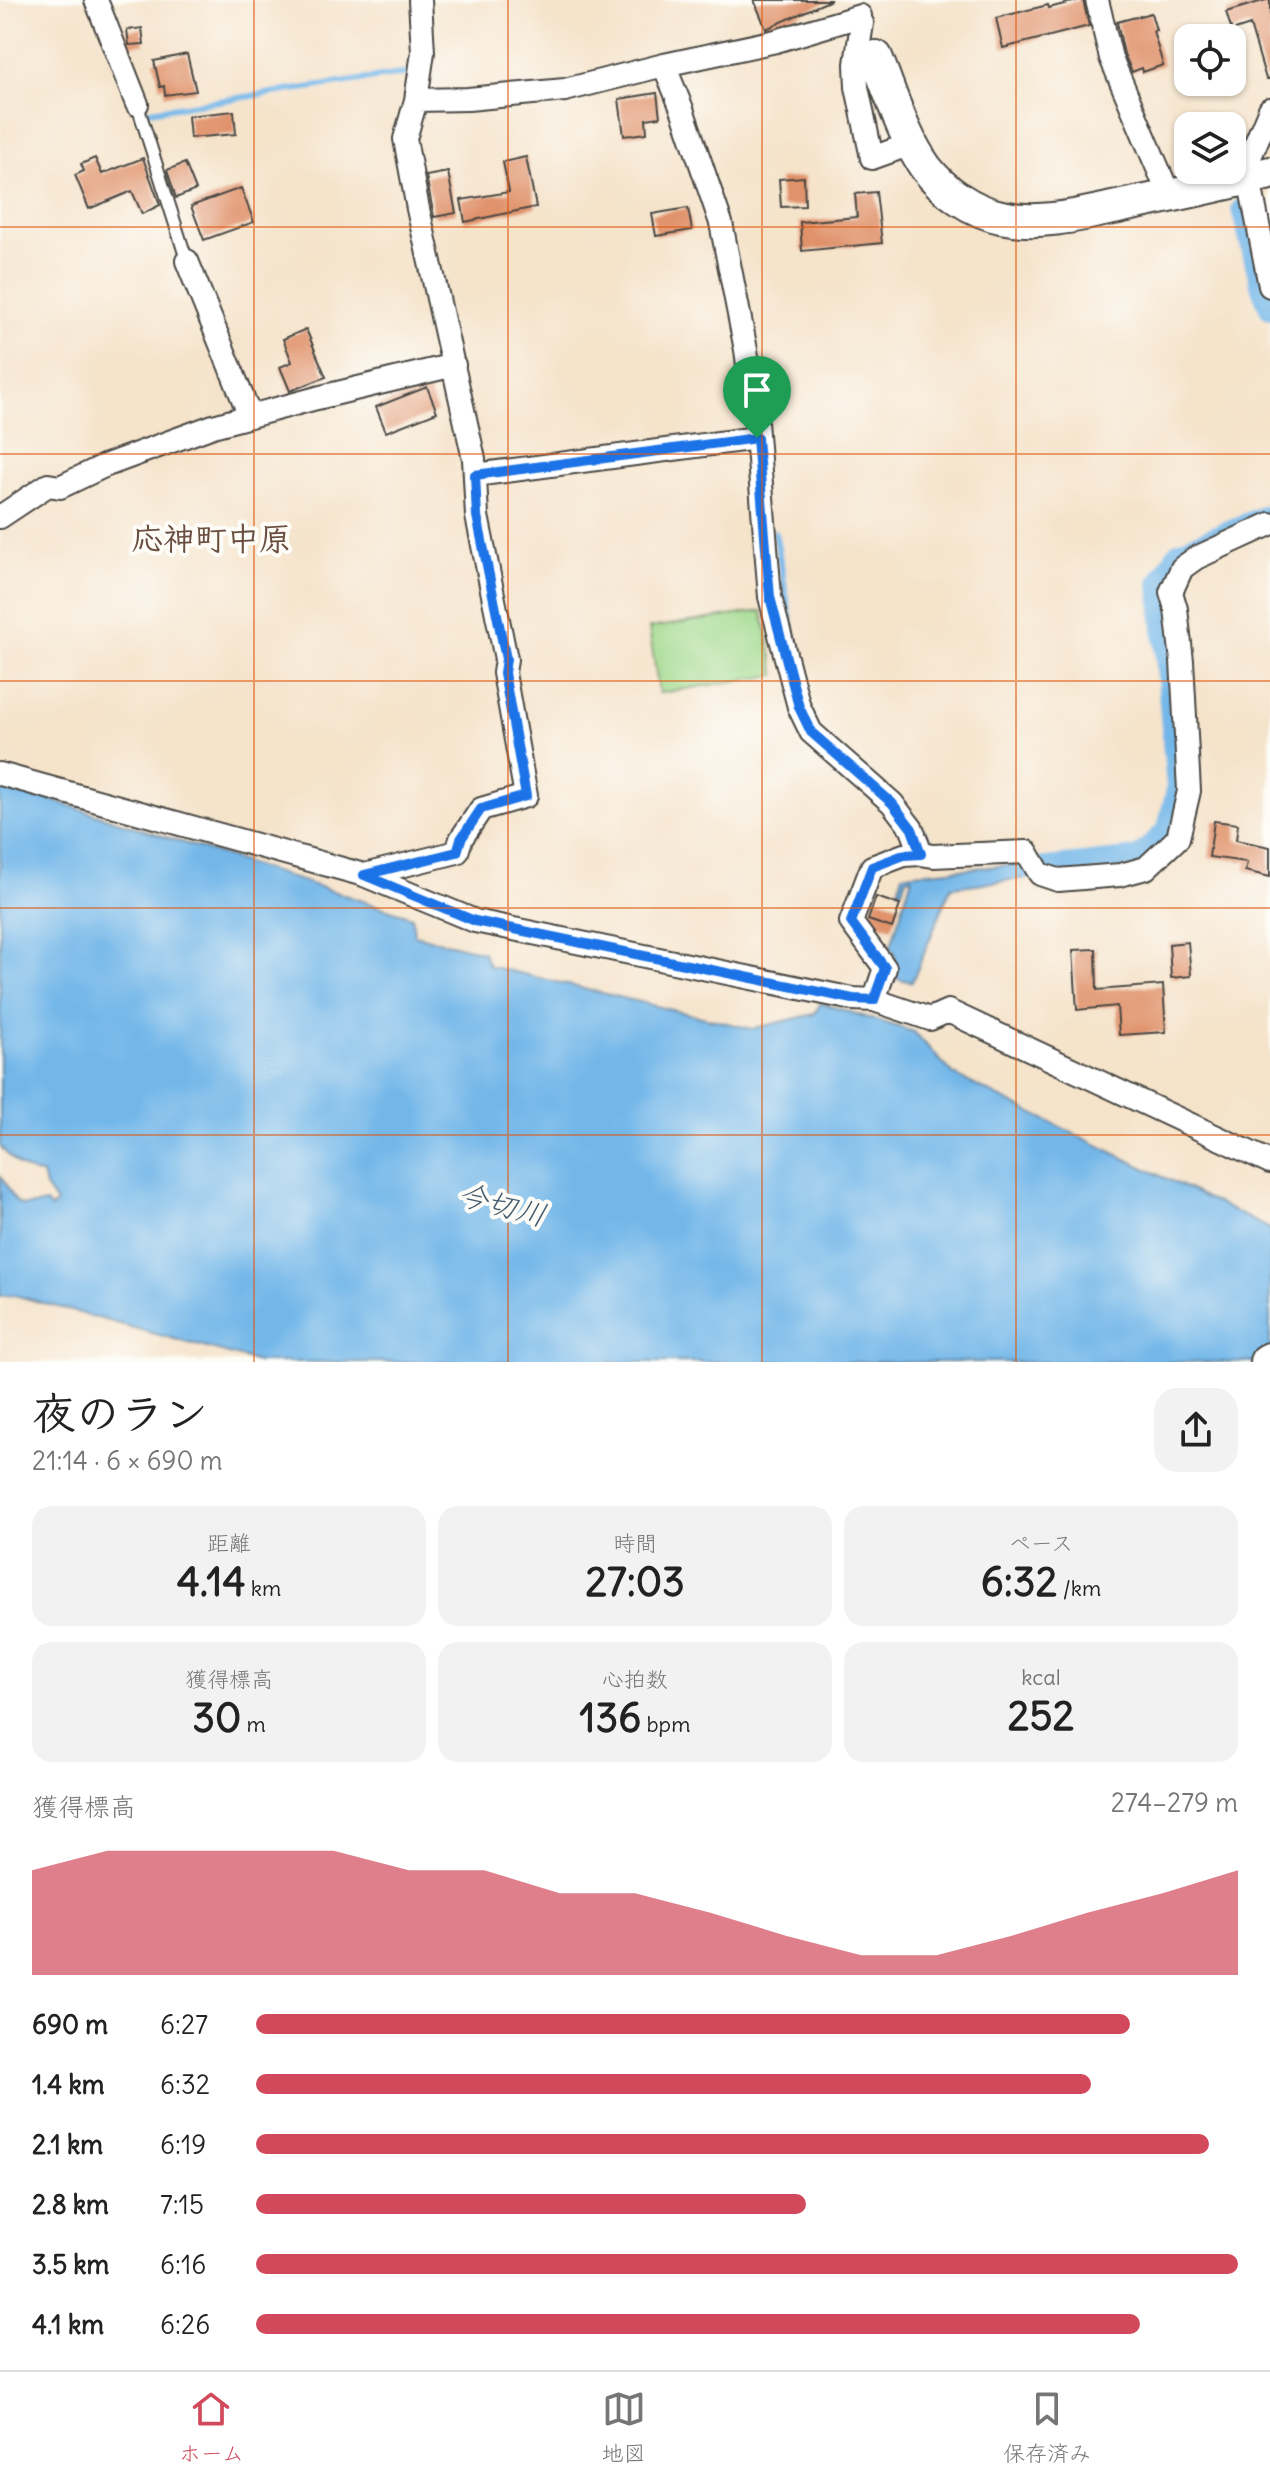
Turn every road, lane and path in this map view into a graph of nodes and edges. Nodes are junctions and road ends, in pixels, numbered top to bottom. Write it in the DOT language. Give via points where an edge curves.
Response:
graph roads {
  1 [pos="96,0"];
  2 [pos="420,0"];
  3 [pos="1097,0"];
  4 [pos="858,13"];
  5 [pos="876,57"];
  6 [pos="664,65"];
  7 [pos="416,100"];
  8 [pos="137,104"];
  9 [pos="1270,109"];
  10 [pos="911,144"];
  11 [pos="1253,177"];
  12 [pos="1170,197"];
  13 [pos="187,261"];
  14 [pos="1270,286"];
  15 [pos="454,365"];
  16 [pos="250,416"];
  17 [pos="757,438"];
  18 [pos="475,475"];
  19 [pos="0,517"];
  20 [pos="1270,524"];
  21 [pos="0,774"];
  22 [pos="921,854"];
  23 [pos="364,875"];
  24 [pos="874,1000"];
  25 [pos="1270,1162"];
  1 -- 8 [label="street"];
  2 -- 7 [label="street" via="423,52"];
  3 -- 12 [label="street" via="1111,58"];
  4 -- 5 [label="street"];
  4 -- 6 [label="street" via="776,41"];
  4 -- 10 [label="street" via="857,87 872,158"];
  5 -- 10 [label="street"];
  6 -- 7 [label="street" via="565,90"];
  6 -- 17 [label="street" via="721,223"];
  7 -- 15 [label="street" via="405,139"];
  8 -- 13 [label="lane"];
  9 -- 11 [label="street"];
  10 -- 12 [label="street" via="927,169 960,199 1001,217 1056,219"];
  11 -- 12 [label="street"];
  11 -- 14 [label="street"];
  13 -- 16 [label="street"];
  15 -- 16 [label="street"];
  15 -- 18 [label="street"];
  16 -- 19 [label="street" via="104,466 60,487 48,485"];
  17 -- 18 [label="street"];
  17 -- 22 [label="street" via="770,597 799,707 811,732 892,803 912,829"];
  18 -- 23 [label="street" via="477,516 526,796 481,809 457,852"];
  20 -- 22 [label="street" via="1196,558 1182,568 1171,592 1182,661 1189,791 1178,838 1146,868 1058,880 1036,867 1027,852"];
  21 -- 23 [label="street"];
  22 -- 24 [label="street" via="872,867 851,922 885,968"];
  23 -- 24 [label="street" via="475,921"];
  24 -- 25 [label="street" via="930,1019 948,1011"];
}
